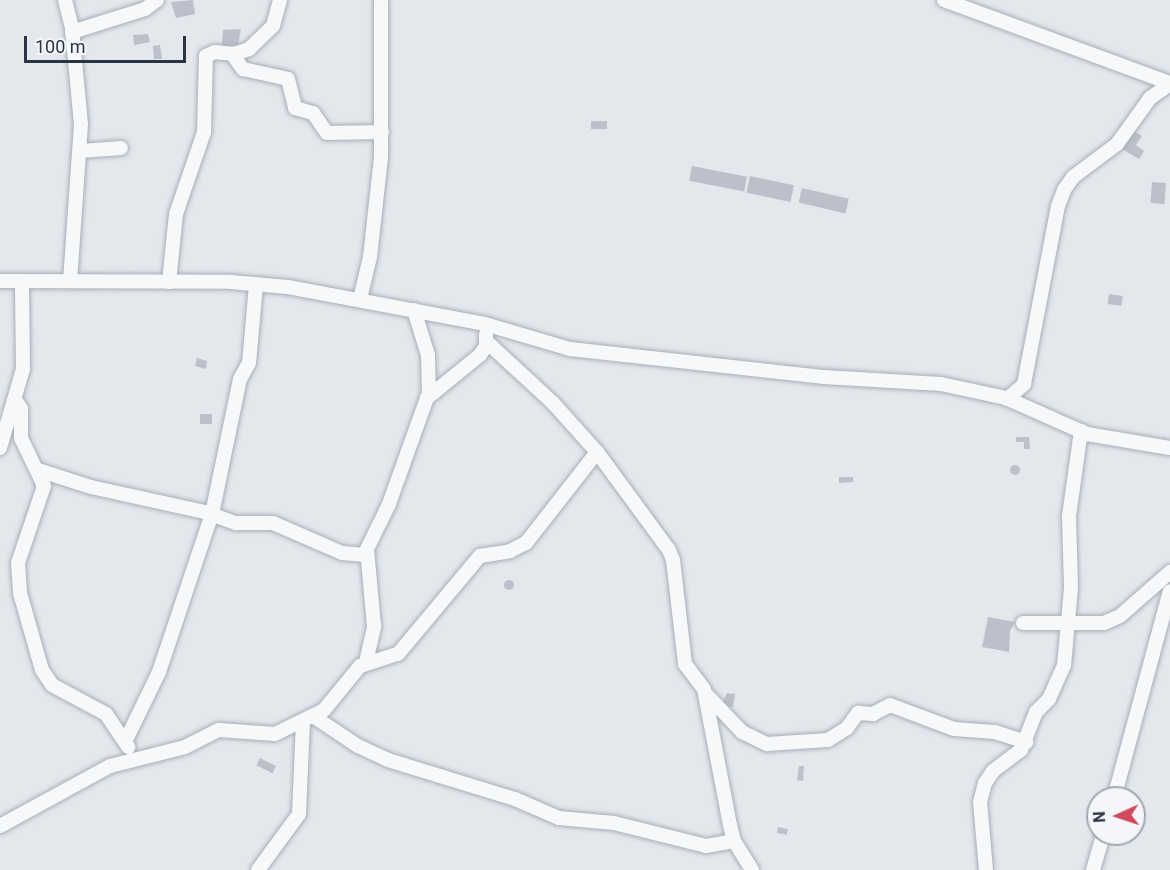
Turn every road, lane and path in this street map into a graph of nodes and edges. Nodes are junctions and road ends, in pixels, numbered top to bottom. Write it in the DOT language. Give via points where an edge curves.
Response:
graph roads {
  1 [pos="65,0"];
  2 [pos="157,0"];
  3 [pos="280,0"];
  4 [pos="381,0"];
  5 [pos="944,0"];
  6 [pos="72,32"];
  7 [pos="232,54"];
  8 [pos="1170,84"];
  9 [pos="382,132"];
  10 [pos="121,148"];
  11 [pos="81,151"];
  12 [pos="21,280"];
  13 [pos="70,280"];
  14 [pos="0,281"];
  15 [pos="169,282"];
  16 [pos="256,284"];
  17 [pos="360,299"];
  18 [pos="414,310"];
  19 [pos="485,324"];
  20 [pos="487,342"];
  21 [pos="429,395"];
  22 [pos="15,399"];
  23 [pos="1007,399"];
  24 [pos="1081,431"];
  25 [pos="0,448"];
  26 [pos="1170,448"];
  27 [pos="597,452"];
  28 [pos="38,470"];
  29 [pos="212,514"];
  30 [pos="366,555"];
  31 [pos="1170,572"];
  32 [pos="1170,591"];
  33 [pos="1023,623"];
  34 [pos="1069,626"];
  35 [pos="366,662"];
  36 [pos="706,694"];
  37 [pos="308,719"];
  38 [pos="125,742"];
  39 [pos="1026,742"];
  40 [pos="135,759"];
  41 [pos="1117,786"];
  42 [pos="0,826"];
  43 [pos="734,841"];
  44 [pos="1100,846"];
  45 [pos="258,870"];
  46 [pos="752,870"];
  47 [pos="986,870"];
  48 [pos="1093,870"];
  1 -- 6 [label="street"];
  2 -- 6 [label="street" via="145,9"];
  3 -- 7 [label="street" via="267,33 249,49"];
  4 -- 9 [label="street"];
  5 -- 8 [label="street"];
  6 -- 11 [label="street"];
  7 -- 9 [label="street" via="247,71 288,79 296,108 313,113 327,133"];
  7 -- 15 [label="street" via="211,53 204,60 204,132 176,214"];
  8 -- 23 [label="street" via="1150,98 1117,144 1080,171 1064,190 1023,384"];
  9 -- 17 [label="street" via="371,247"];
  10 -- 11 [label="street"];
  11 -- 13 [label="street"];
  12 -- 13 [label="street"];
  12 -- 14 [label="street"];
  12 -- 22 [label="street" via="23,369"];
  13 -- 15 [label="street"];
  15 -- 16 [label="street"];
  16 -- 17 [label="street"];
  16 -- 29 [label="street" via="249,363 240,379"];
  17 -- 18 [label="street"];
  18 -- 19 [label="street"];
  18 -- 21 [label="street" via="428,355"];
  19 -- 20 [label="street"];
  19 -- 23 [label="street" via="570,349 824,378 941,384"];
  20 -- 21 [label="street" via="480,355"];
  20 -- 27 [label="street" via="553,403"];
  21 -- 30 [label="street"];
  22 -- 25 [label="street"];
  22 -- 28 [label="street" via="21,409 24,447"];
  23 -- 24 [label="street"];
  24 -- 26 [label="street"];
  24 -- 34 [label="street" via="1069,516"];
  27 -- 35 [label="street" via="525,543 510,551 480,556 398,654"];
  27 -- 36 [label="street" via="672,555 684,661"];
  28 -- 29 [label="street" via="91,488"];
  28 -- 38 [label="street" via="43,495 20,554 18,577 42,670 52,685 106,714"];
  29 -- 30 [label="street" via="236,523 273,522 342,552"];
  29 -- 38 [label="street" via="159,672"];
  30 -- 35 [label="street" via="374,626"];
  31 -- 34 [label="street" via="1111,620"];
  32 -- 41 [label="street"];
  33 -- 34 [label="street"];
  34 -- 39 [label="street" via="1064,666 1049,699 1036,712"];
  35 -- 37 [label="street" via="334,702"];
  36 -- 39 [label="street" via="742,732 767,744 828,740 847,728 858,713 873,714 890,705 954,729 995,732"];
  36 -- 43 [label="street"];
  37 -- 40 [label="street" via="275,734 219,730 185,747"];
  37 -- 43 [label="street" via="388,760 515,799 554,816 614,824 706,846"];
  37 -- 45 [label="street" via="299,814"];
  38 -- 40 [label="street"];
  39 -- 47 [label="street" via="1010,761 989,775 981,794"];
  40 -- 42 [label="street" via="110,766"];
  43 -- 46 [label="street"];
  44 -- 48 [label="street"];
}
